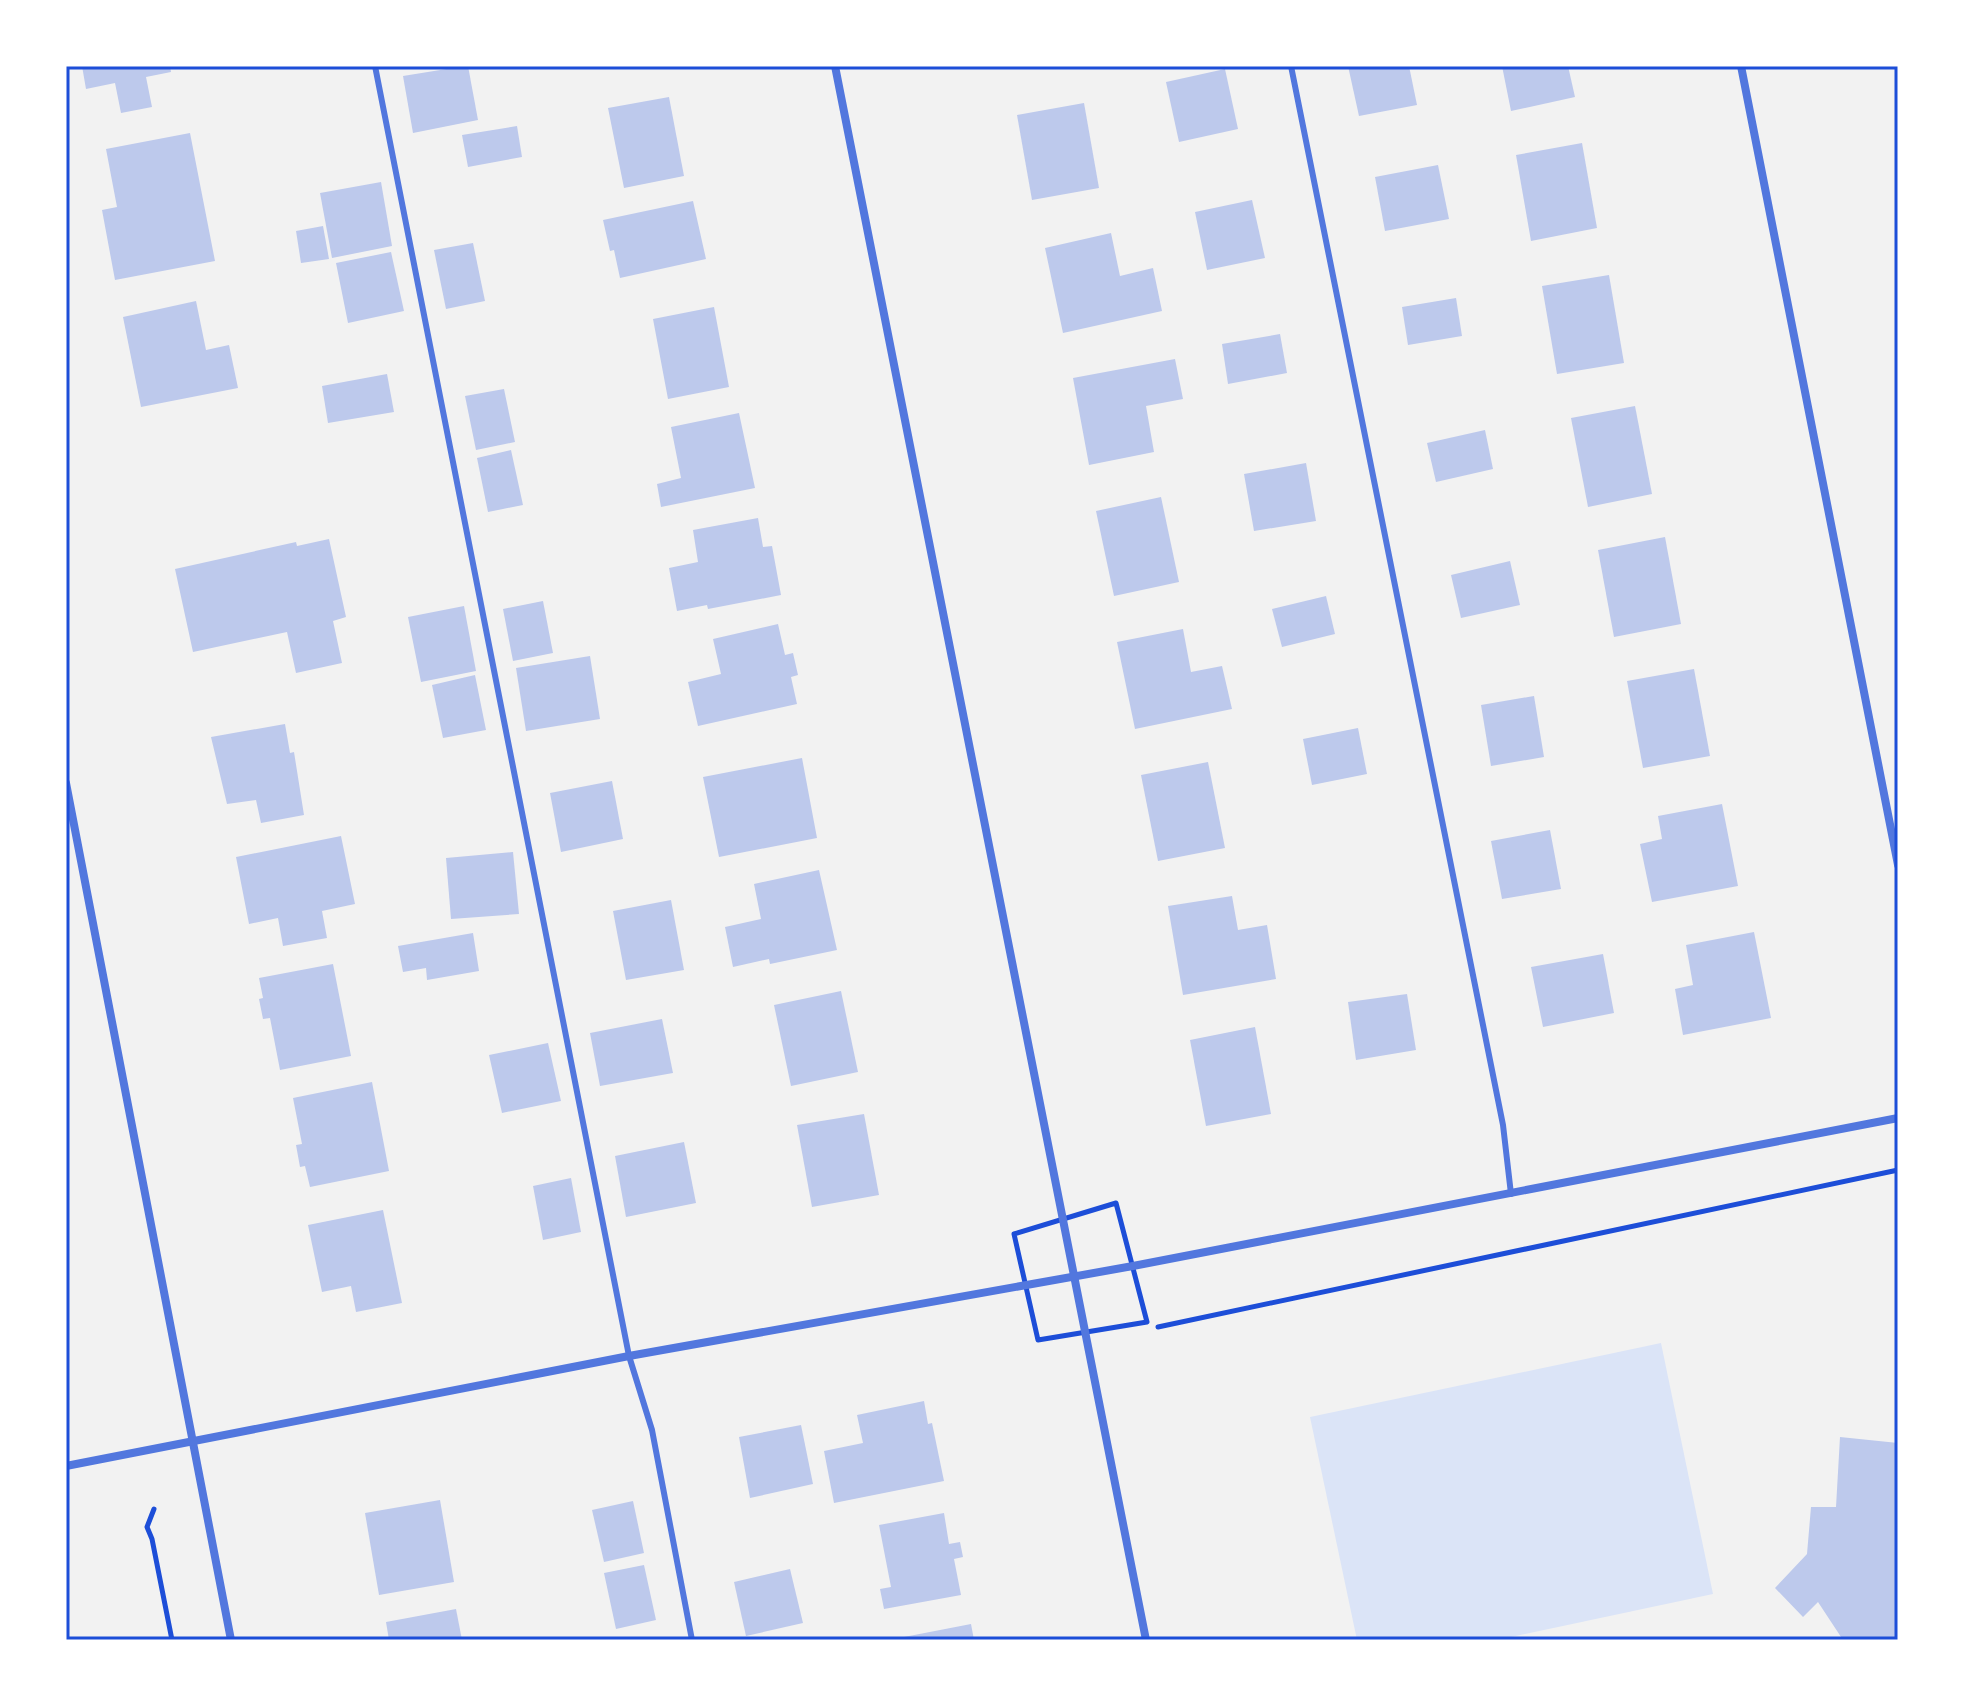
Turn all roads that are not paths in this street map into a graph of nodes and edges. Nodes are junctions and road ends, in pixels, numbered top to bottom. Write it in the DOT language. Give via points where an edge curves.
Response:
graph roads {
  1 [pos="375,66"];
  2 [pos="835,66"];
  3 [pos="1291,66"];
  4 [pos="1741,66"];
  5 [pos="66,783"];
  6 [pos="1898,865"];
  7 [pos="1898,1118"];
  8 [pos="1511,1194"];
  9 [pos="1075,1276"];
  10 [pos="629,1356"];
  11 [pos="191,1441"];
  12 [pos="66,1466"];
  13 [pos="231,1640"];
  14 [pos="692,1640"];
  15 [pos="1146,1640"];
  1 -- 10 [label="lane"];
  2 -- 9 [label="street"];
  3 -- 8 [label="lane" via="1503,1125"];
  4 -- 6 [label="street"];
  5 -- 11 [label="street"];
  7 -- 8 [label="street"];
  8 -- 9 [label="street"];
  9 -- 10 [label="street"];
  9 -- 15 [label="street"];
  10 -- 11 [label="street"];
  10 -- 14 [label="lane" via="652,1430"];
  11 -- 12 [label="street"];
  11 -- 13 [label="street"];
}
